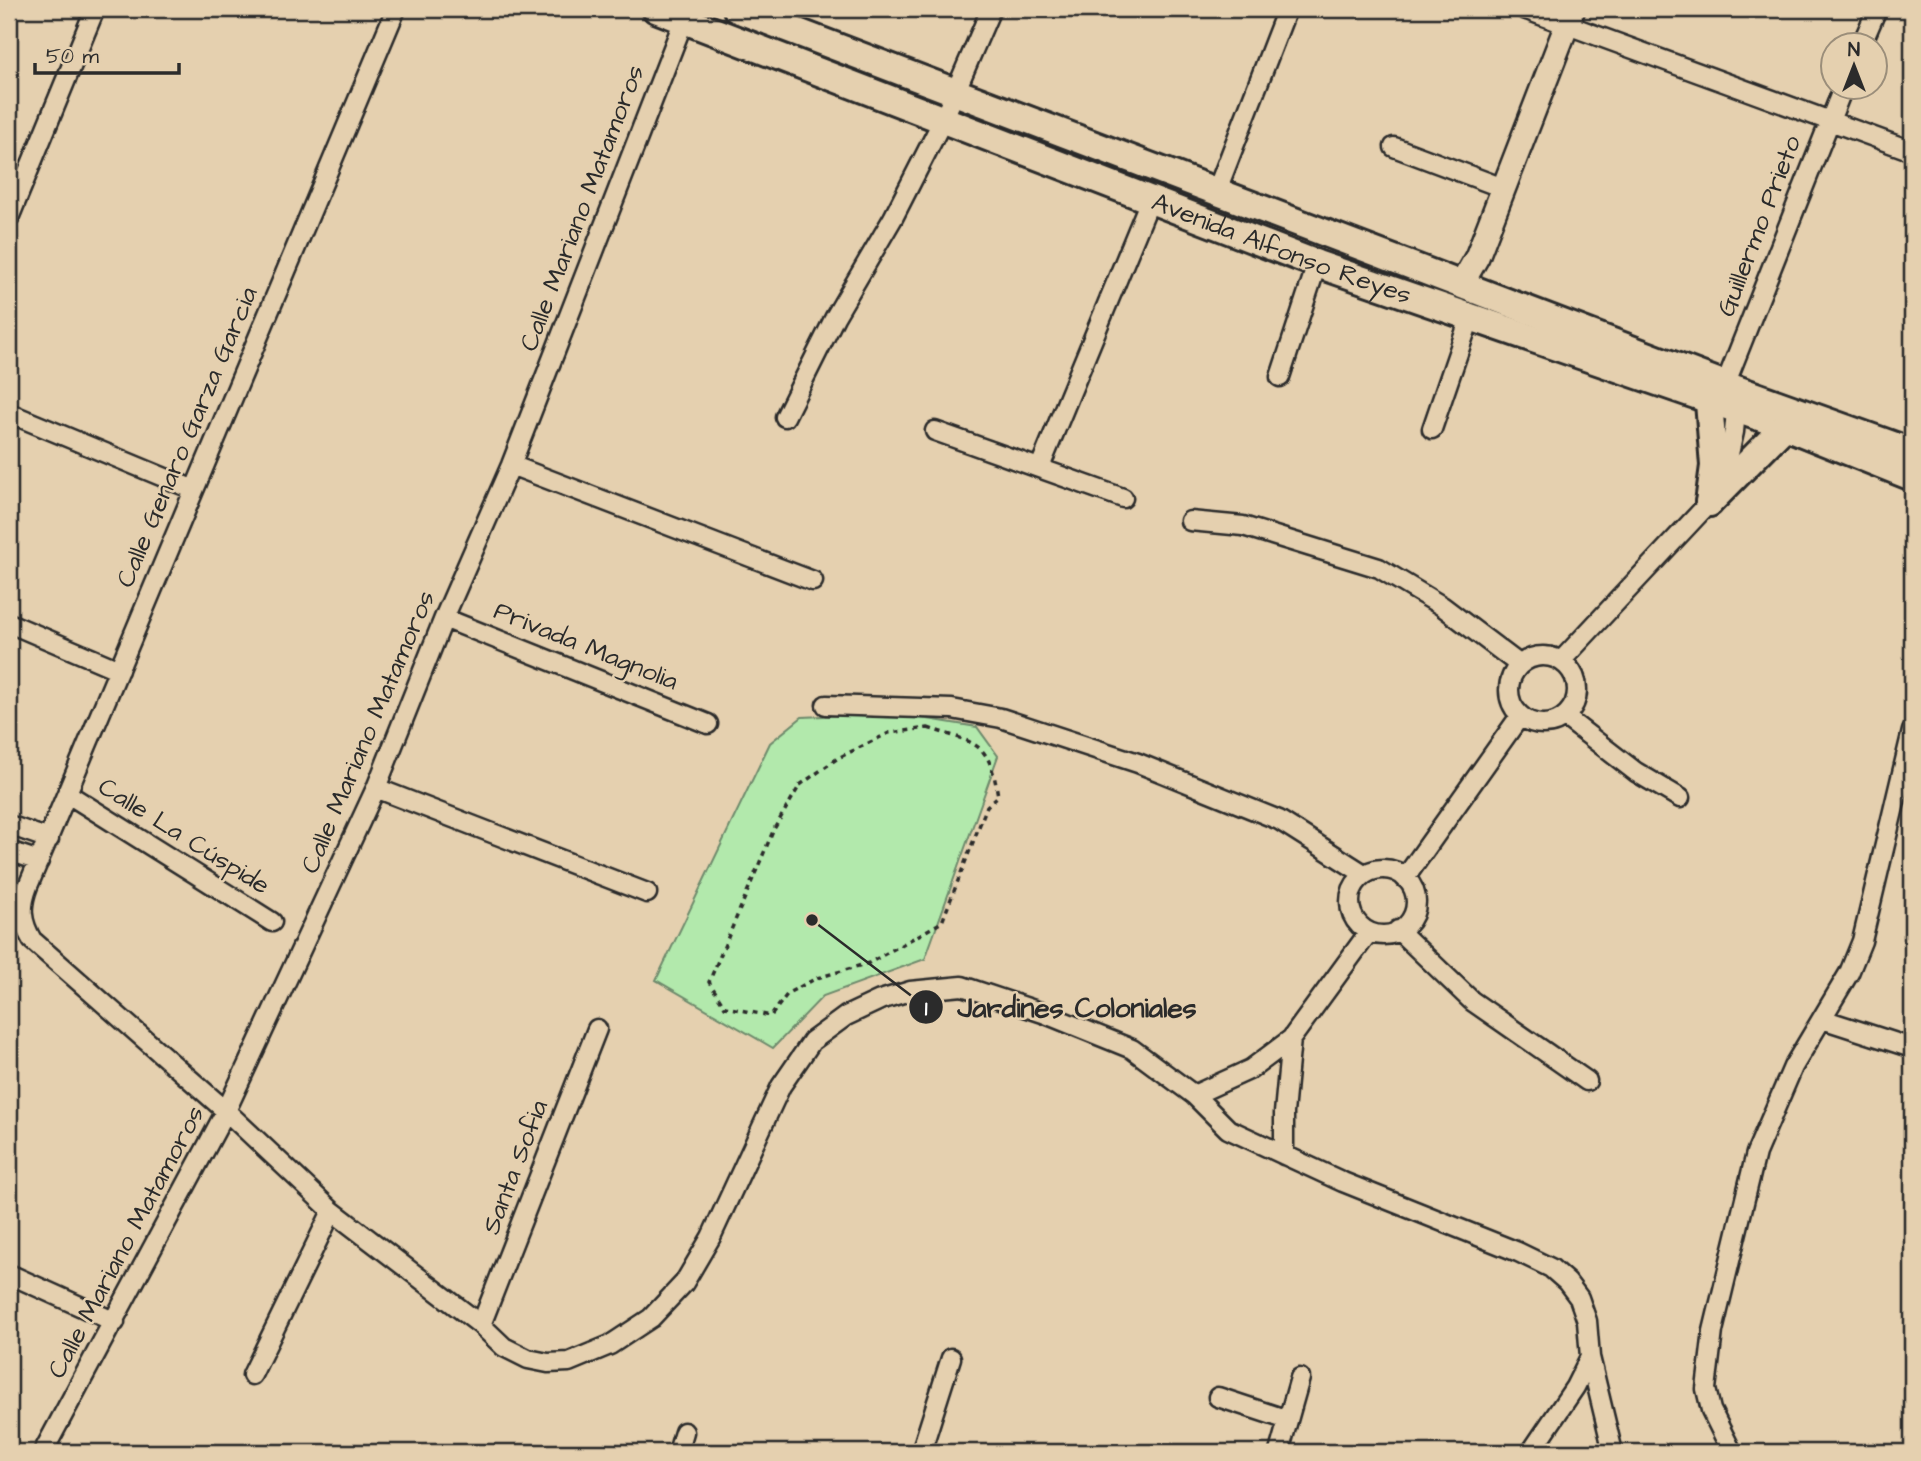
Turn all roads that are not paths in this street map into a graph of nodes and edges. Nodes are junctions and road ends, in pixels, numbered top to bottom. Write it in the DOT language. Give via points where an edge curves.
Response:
graph roads {
  1 [pos="95,9"];
  2 [pos="396,9"];
  3 [pos="656,9"];
  4 [pos="737,9"];
  5 [pos="991,9"];
  6 [pos="1287,9"];
  7 [pos="1524,9"];
  8 [pos="1877,9"];
  9 [pos="686,15"];
  10 [pos="1569,17"];
  11 [pos="1867,32"];
  12 [pos="956,90"];
  13 [pos="1837,102"];
  14 [pos="944,118"];
  15 [pos="1829,120"];
  16 [pos="1394,147"];
  17 [pos="1912,151"];
  18 [pos="17,174"];
  19 [pos="1503,188"];
  20 [pos="1217,190"];
  21 [pos="1151,198"];
  22 [pos="9,218"];
  23 [pos="1317,264"];
  24 [pos="1462,283"];
  25 [pos="1470,318"];
  26 [pos="1280,377"];
  27 [pos="1717,393"];
  28 [pos="1736,411"];
  29 [pos="9,414"];
  30 [pos="785,417"];
  31 [pos="1785,426"];
  32 [pos="1432,429"];
  33 [pos="935,432"];
  34 [pos="1912,452"];
  35 [pos="511,465"];
  36 [pos="1040,467"];
  37 [pos="1912,477"];
  38 [pos="192,489"];
  39 [pos="1123,498"];
  40 [pos="1709,503"];
  41 [pos="1190,521"];
  42 [pos="813,581"];
  43 [pos="444,618"];
  44 [pos="9,623"];
  45 [pos="1561,661"];
  46 [pos="1520,665"];
  47 [pos="119,670"];
  48 [pos="826,705"];
  49 [pos="1520,716"];
  50 [pos="1565,717"];
  51 [pos="708,724"];
  52 [pos="1912,731"];
  53 [pos="376,788"];
  54 [pos="68,794"];
  55 [pos="1680,798"];
  56 [pos="1904,810"];
  57 [pos="9,825"];
  58 [pos="49,839"];
  59 [pos="9,851"];
  60 [pos="38,861"];
  61 [pos="1364,874"];
  62 [pos="1405,878"];
  63 [pos="647,893"];
  64 [pos="272,922"];
  65 [pos="1398,930"];
  66 [pos="1369,932"];
  67 [pos="1822,1019"];
  68 [pos="597,1029"];
  69 [pos="1291,1039"];
  70 [pos="1912,1048"];
  71 [pos="1587,1081"];
  72 [pos="1194,1095"];
  73 [pos="226,1111"];
  74 [pos="1284,1155"];
  75 [pos="332,1211"];
  76 [pos="9,1274"];
  77 [pos="115,1322"];
  78 [pos="481,1325"];
  79 [pos="1590,1357"];
  80 [pos="951,1358"];
  81 [pos="252,1375"];
  82 [pos="1300,1378"];
  83 [pos="1219,1397"];
  84 [pos="1288,1420"];
  85 [pos="684,1432"];
  86 [pos="43,1452"];
  87 [pos="678,1452"];
  88 [pos="921,1452"];
  89 [pos="1279,1452"];
  90 [pos="1531,1452"];
  91 [pos="1613,1452"];
  92 [pos="1732,1452"];
  1 -- 18 [label="street"];
  2 -- 38 [label="street, Calle Genaro Garza Garcia"];
  3 -- 9 [label="main road, Avenida Alfonso Reyes"];
  4 -- 12 [label="main road, Avenida Alfonso Reyes"];
  5 -- 12 [label="street"];
  6 -- 20 [label="street"];
  7 -- 10 [label="street"];
  8 -- 11 [label="street"];
  9 -- 14 [label="main road, Avenida Alfonso Reyes"];
  9 -- 35 [label="street, Calle Mariano Matamoros"];
  10 -- 15 [label="street"];
  10 -- 19 [label="street"];
  12 -- 14 [label="street"];
  12 -- 20 [label="main road, Avenida Alfonso Reyes"];
  13 -- 15 [label="street, Guillermo Prieto"];
  14 -- 21 [label="main road, Avenida Alfonso Reyes"];
  14 -- 30 [label="street"];
  15 -- 17 [label="street"];
  15 -- 27 [label="street, Guillermo Prieto"];
  16 -- 19 [label="street"];
  18 -- 22 [label="street"];
  19 -- 24 [label="street"];
  20 -- 24 [label="main road, Avenida Alfonso Reyes"];
  21 -- 23 [label="main road, Avenida Alfonso Reyes"];
  21 -- 36 [label="street"];
  23 -- 24 [label="main road" via="1360,264"];
  23 -- 25 [label="main road, Avenida Alfonso Reyes"];
  23 -- 26 [label="street"];
  24 -- 27 [label="main road, Avenida Alfonso Reyes"];
  25 -- 27 [label="main road, Avenida Alfonso Reyes"];
  25 -- 32 [label="street"];
  27 -- 28 [label="main road, Avenida Alfonso Reyes"];
  27 -- 34 [label="main road, Avenida Alfonso Reyes"];
  27 -- 40 [label="main road"];
  28 -- 31 [label="main road, Avenida Alfonso Reyes"];
  28 -- 40 [label="street" via="1728,458"];
  29 -- 38 [label="street"];
  31 -- 37 [label="main road, Avenida Alfonso Reyes"];
  31 -- 40 [label="main road"];
  33 -- 36 [label="street"];
  35 -- 42 [label="street"];
  35 -- 43 [label="street, Calle Mariano Matamoros"];
  36 -- 39 [label="street"];
  38 -- 47 [label="street, Calle Genaro Garza Garcia"];
  40 -- 45 [label="street"];
  41 -- 46 [label="street" via="1243,526 1379,568 1442,606"];
  43 -- 51 [label="street, Privada Magnolia"];
  43 -- 53 [label="street, Calle Mariano Matamoros"];
  44 -- 47 [label="street"];
  45 -- 46 [label="street" via="1540,656"];
  45 -- 50 [label="street" via="1577,680 1578,693 1575,706"];
  46 -- 49 [label="street" via="1511,677 1509,691 1511,705"];
  47 -- 54 [label="street, Calle Genaro Garza Garcia"];
  48 -- 61 [label="street" via="952,709 1001,718 1138,763 1279,820"];
  49 -- 50 [label="street" via="1538,724"];
  49 -- 62 [label="street"];
  50 -- 55 [label="street" via="1636,772"];
  52 -- 56 [label="street"];
  53 -- 63 [label="street"];
  53 -- 73 [label="street, Calle Mariano Matamoros"];
  54 -- 58 [label="street, Calle Genaro Garza Garcia"];
  54 -- 64 [label="street, Calle La Cúspide"];
  56 -- 67 [label="street" via="1862,941"];
  57 -- 58 [label="street"];
  58 -- 60 [label="street, Calle Genaro Garza Garcia"];
  59 -- 60 [label="street"];
  60 -- 73 [label="street, Calle Genaro Garza Garcia" via="22,913 32,940"];
  61 -- 62 [label="street" via="1385,869"];
  61 -- 66 [label="street" via="1354,885 1351,911"];
  62 -- 65 [label="street" via="1415,895 1415,906"];
  65 -- 66 [label="street"];
  65 -- 71 [label="street" via="1472,1001"];
  66 -- 69 [label="street"];
  67 -- 70 [label="street"];
  67 -- 92 [label="street" via="1793,1067 1756,1153 1713,1331 1706,1389 1710,1410"];
  68 -- 78 [label="street, Santa Sofia"];
  69 -- 72 [label="street" via="1251,1069"];
  69 -- 74 [label="street"];
  72 -- 74 [label="street, Calle Genaro Garza Garcia" via="1228,1129"];
  72 -- 78 [label="street, Calle Genaro Garza Garcia" via="1132,1049 961,986 910,991 880,1000 846,1016 812,1041 793,1065 711,1237 684,1283 651,1318 611,1345 569,1362 548,1363 504,1347"];
  73 -- 75 [label="street, Calle Genaro Garza Garcia"];
  73 -- 77 [label="street, Calle Mariano Matamoros"];
  74 -- 79 [label="street, Calle Genaro Garza Garcia" via="1551,1268 1579,1298 1587,1321"];
  75 -- 78 [label="street, Calle Genaro Garza Garcia"];
  75 -- 81 [label="street"];
  76 -- 77 [label="street"];
  77 -- 86 [label="street, Calle Mariano Matamoros"];
  79 -- 90 [label="street"];
  79 -- 91 [label="street, Calle Genaro Garza Garcia"];
  80 -- 88 [label="street"];
  82 -- 84 [label="street"];
  83 -- 84 [label="street"];
  84 -- 89 [label="street"];
  85 -- 87 [label="street"];
}
